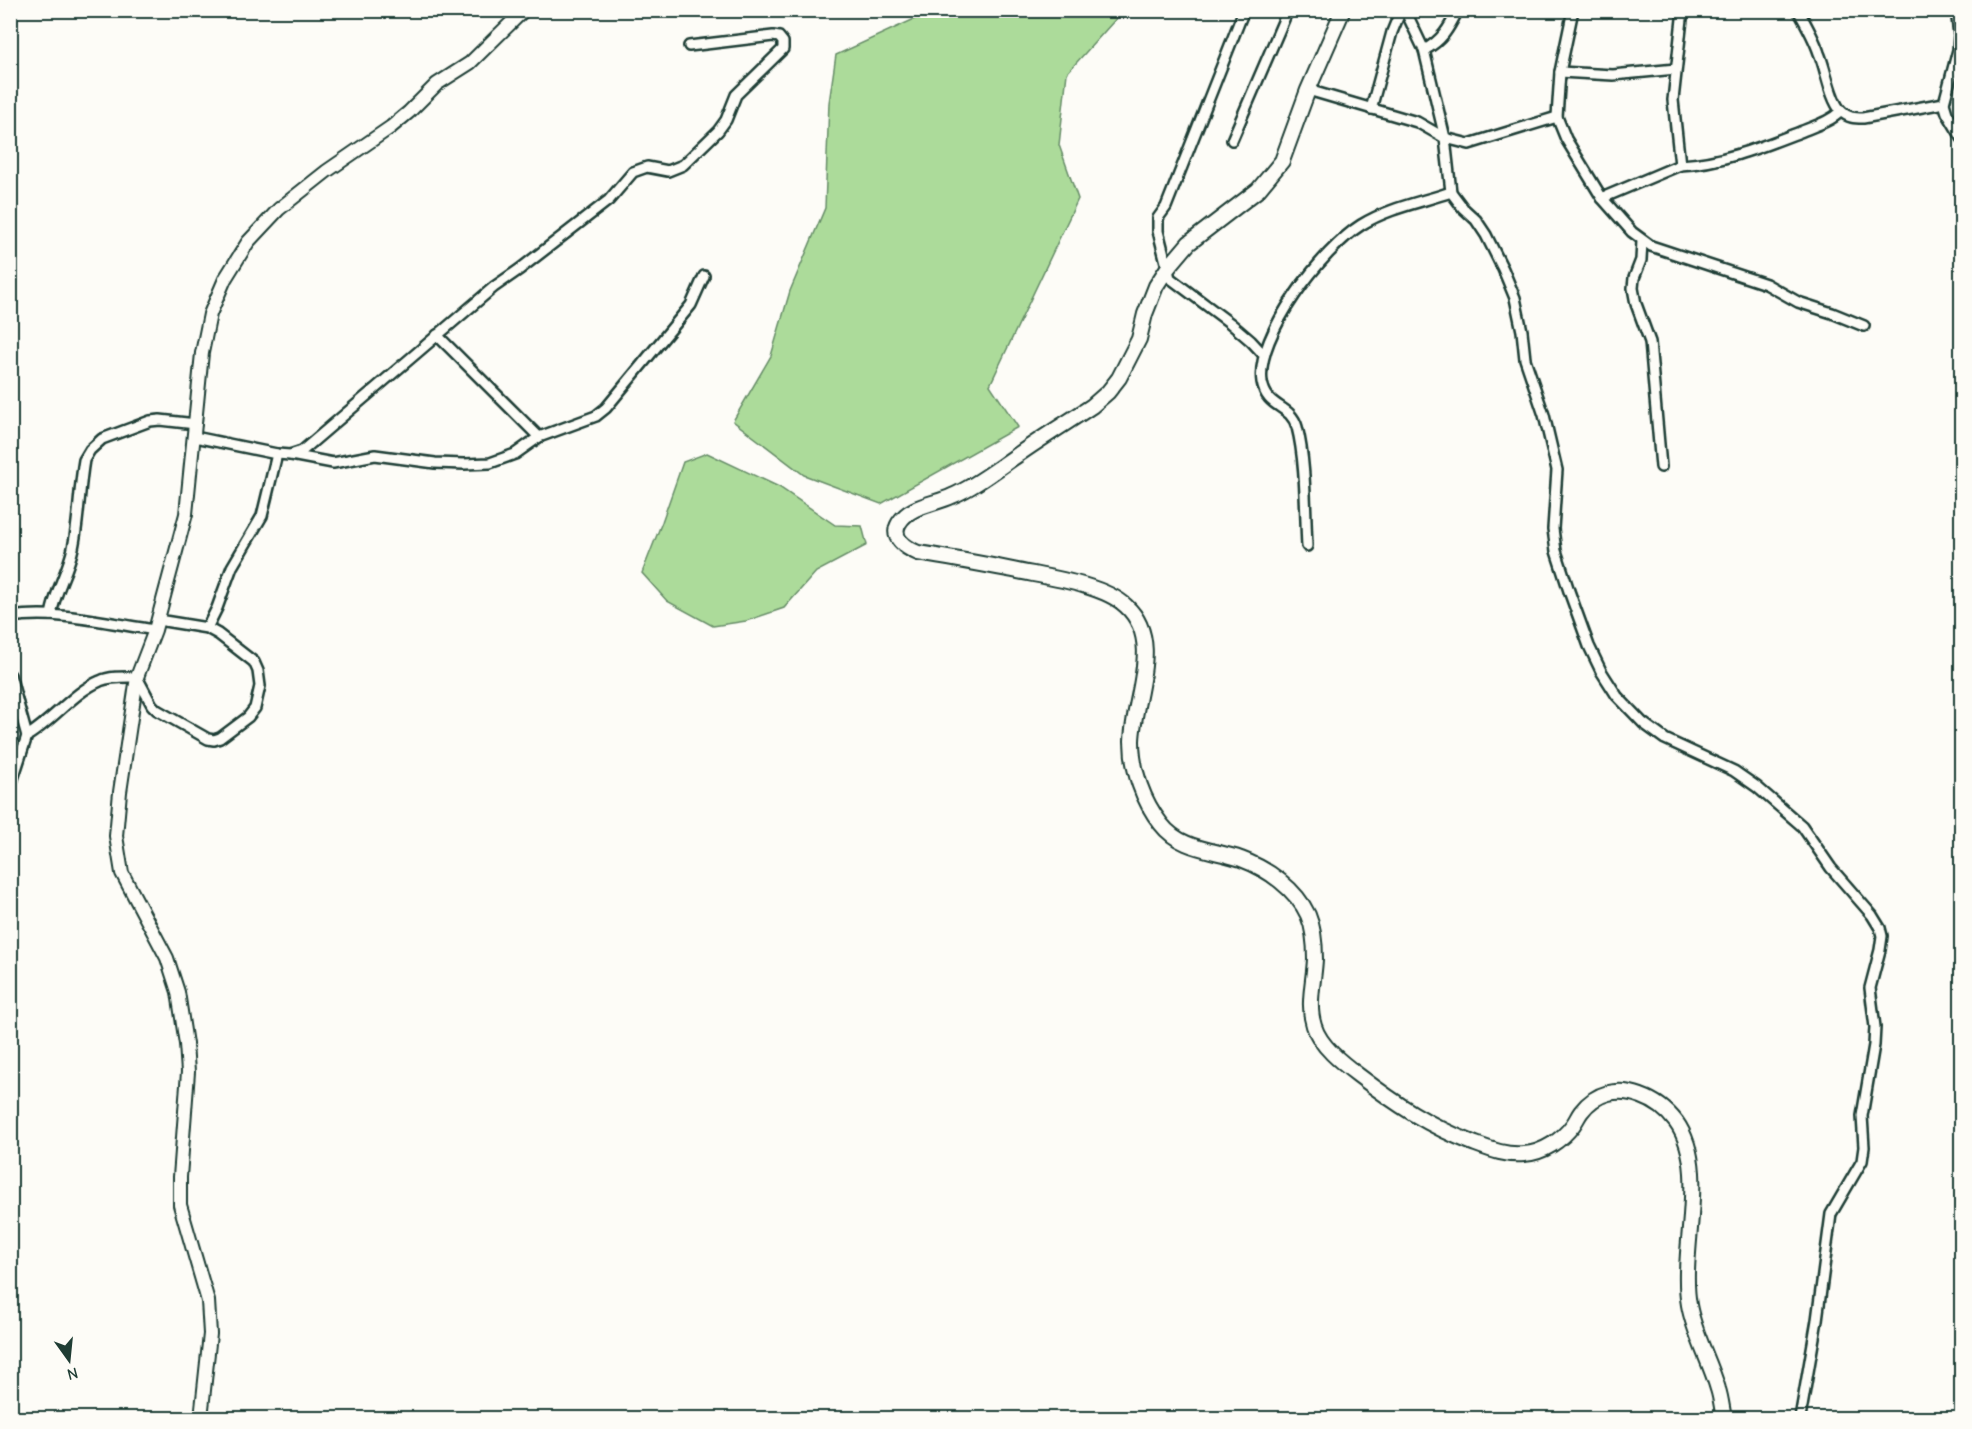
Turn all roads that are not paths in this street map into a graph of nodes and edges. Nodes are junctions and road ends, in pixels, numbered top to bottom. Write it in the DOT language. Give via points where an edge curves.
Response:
graph roads {
  1 [pos="524,10"];
  2 [pos="1244,10"];
  3 [pos="1288,10"];
  4 [pos="1343,10"];
  5 [pos="1403,10"];
  6 [pos="1458,10"];
  7 [pos="1573,10"];
  8 [pos="1683,10"];
  9 [pos="1798,10"];
  10 [pos="1956,10"];
  11 [pos="689,46"];
  12 [pos="1424,51"];
  13 [pos="1676,69"];
  14 [pos="1560,72"];
  15 [pos="1308,90"];
  16 [pos="1944,103"];
  17 [pos="1371,109"];
  18 [pos="1841,111"];
  19 [pos="1557,117"];
  20 [pos="1445,138"];
  21 [pos="1962,138"];
  22 [pos="1232,140"];
  23 [pos="1680,165"];
  24 [pos="1451,192"];
  25 [pos="1602,198"];
  26 [pos="1642,241"];
  27 [pos="1167,269"];
  28 [pos="704,276"];
  29 [pos="1864,326"];
  30 [pos="437,335"];
  31 [pos="1264,355"];
  32 [pos="196,424"];
  33 [pos="195,437"];
  34 [pos="539,437"];
  35 [pos="277,454"];
  36 [pos="290,455"];
  37 [pos="1660,467"];
  38 [pos="1307,546"];
  39 [pos="51,615"];
  40 [pos="10,617"];
  41 [pos="156,625"];
  42 [pos="207,628"];
  43 [pos="10,675"];
  44 [pos="137,677"];
  45 [pos="27,736"];
  46 [pos="10,788"];
  47 [pos="201,1419"];
  48 [pos="1724,1419"];
  49 [pos="1800,1419"];
  1 -- 32 [label="street" via="470,63 437,84 391,128 327,171 279,210 248,242 225,279 210,314 202,353"];
  2 -- 27 [label="street" via="1166,207 1158,218"];
  3 -- 22 [label="street"];
  4 -- 15 [label="main road"];
  5 -- 12 [label="street"];
  5 -- 17 [label="street" via="1392,32"];
  6 -- 12 [label="street" via="1437,44"];
  7 -- 14 [label="street"];
  8 -- 13 [label="street"];
  9 -- 18 [label="street"];
  10 -- 16 [label="street" via="1958,50"];
  11 -- 30 [label="street" via="773,36 783,42 783,49 736,95 718,131 683,165 668,171 647,167 633,172 609,200"];
  12 -- 20 [label="street"];
  13 -- 14 [label="street" via="1614,75"];
  13 -- 23 [label="street" via="1673,100"];
  14 -- 19 [label="street"];
  15 -- 17 [label="street"];
  15 -- 27 [label="main road" via="1282,161 1272,175 1189,243"];
  16 -- 18 [label="street" via="1863,118 1852,118"];
  16 -- 21 [label="street"];
  17 -- 20 [label="street" via="1417,122"];
  18 -- 23 [label="street" via="1825,122 1760,148"];
  19 -- 20 [label="street" via="1469,144"];
  19 -- 25 [label="street"];
  20 -- 24 [label="street"];
  23 -- 25 [label="street"];
  24 -- 31 [label="street" via="1383,213 1360,225 1321,260 1288,304"];
  24 -- 49 [label="street" via="1486,235 1515,298 1525,359 1557,470 1553,529 1556,551 1601,671 1617,696 1643,723 1665,739 1734,771 1802,826 1880,928 1880,950 1870,988 1875,1027 1862,1116 1862,1161 1832,1214"];
  25 -- 26 [label="street"];
  26 -- 29 [label="street" via="1766,284 1798,302"];
  26 -- 37 [label="street" via="1633,288 1650,342"];
  27 -- 31 [label="street" via="1174,282 1230,322"];
  27 -- 48 [label="main road" via="1156,286 1139,339 1108,392 953,496 905,516 898,524 899,541 918,553 1082,584 1125,604 1141,627 1145,642 1133,722 1133,758 1152,811 1171,836 1186,845 1260,868 1299,900 1308,914 1315,943 1311,1000 1314,1028 1343,1064 1391,1101 1441,1131 1521,1155 1548,1148 1573,1126 1590,1102 1604,1094 1617,1090 1633,1093 1664,1108 1685,1136 1690,1153 1688,1303 1719,1391"];
  28 -- 34 [label="street" via="691,305 606,408 596,416"];
  30 -- 34 [label="street"];
  30 -- 36 [label="street" via="302,451"];
  31 -- 38 [label="street" via="1261,372 1269,400 1291,414 1297,426"];
  32 -- 33 [label="street"];
  32 -- 39 [label="street" via="150,421 102,440 90,450 84,460 73,548"];
  33 -- 35 [label="street"];
  33 -- 41 [label="street" via="186,514"];
  34 -- 36 [label="street" via="515,454 490,463 435,463 375,455 333,463"];
  35 -- 36 [label="street"];
  35 -- 42 [label="street" via="262,516 232,567"];
  39 -- 40 [label="street"];
  39 -- 41 [label="street"];
  41 -- 42 [label="street"];
  41 -- 44 [label="street"];
  42 -- 44 [label="street" via="254,662 260,686 255,708 220,738 208,740 157,710"];
  43 -- 45 [label="street"];
  44 -- 45 [label="street" via="100,681"];
  44 -- 47 [label="street" via="116,836 122,873 167,958 186,1044 188,1072 180,1205 208,1301 210,1334"];
  45 -- 46 [label="street"];
}
